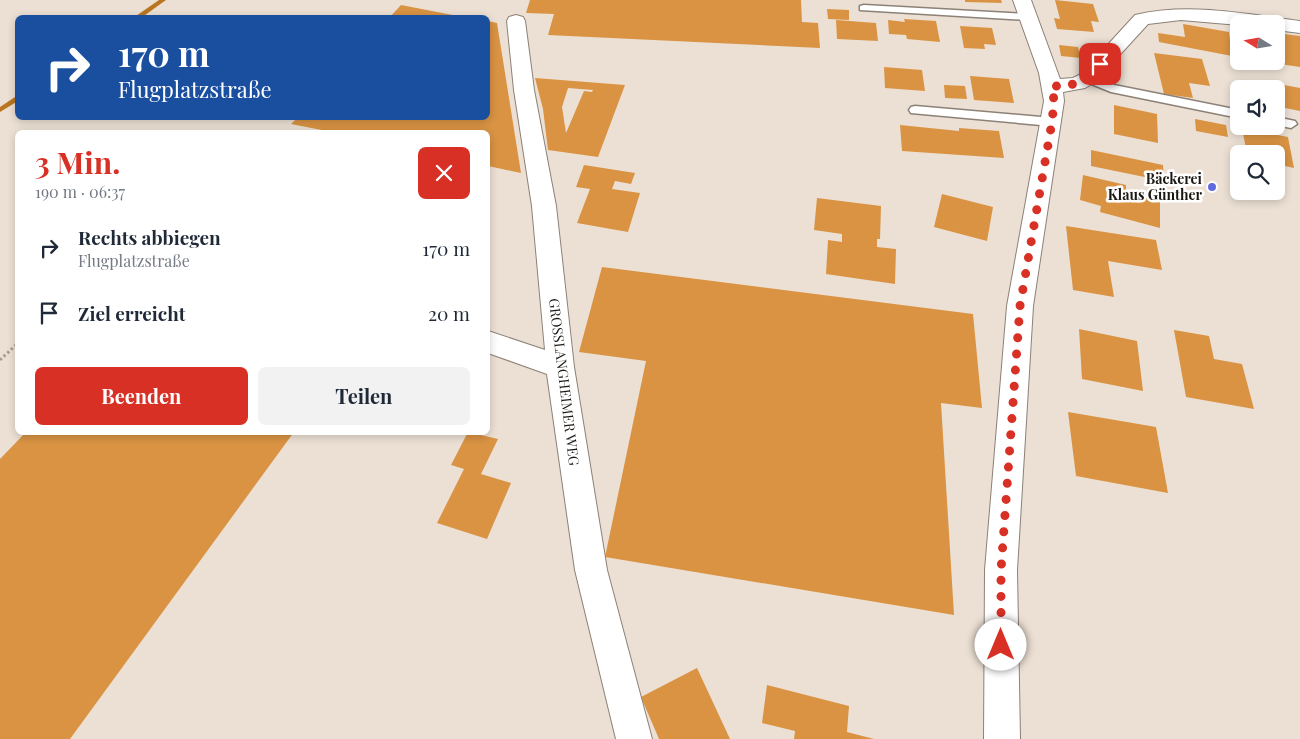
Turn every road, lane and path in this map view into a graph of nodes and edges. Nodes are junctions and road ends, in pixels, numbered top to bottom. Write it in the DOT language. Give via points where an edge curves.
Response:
graph roads {
  1 [pos="864,8"];
  2 [pos="1025,8"];
  3 [pos="516,21"];
  4 [pos="1300,27"];
  5 [pos="1088,78"];
  6 [pos="1052,86"];
  7 [pos="916,110"];
  8 [pos="1230,112"];
  9 [pos="1052,122"];
  10 [pos="1285,123"];
  11 [pos="1290,124"];
  12 [pos="490,343"];
  13 [pos="15,346"];
  14 [pos="0,360"];
  15 [pos="560,368"];
  16 [pos="634,739"];
  17 [pos="1002,739"];
  1 -- 2 [label="lane"];
  2 -- 6 [label="street"];
  3 -- 15 [label="street, GROSSLANGHEIMER WEG" via="544,206"];
  4 -- 5 [label="street" via="1182,14 1142,19"];
  5 -- 6 [label="street" via="1078,84"];
  5 -- 8 [label="lane" via="1111,88"];
  6 -- 9 [label="street"];
  7 -- 9 [label="lane"];
  9 -- 17 [label="street" via="1020,306 1001,570"];
  10 -- 11 [label="lane"];
  12 -- 15 [label="street"];
  13 -- 14 [label="path"];
  15 -- 16 [label="street, GROSSLANGHEIMER WEG" via="591,570"];
}
